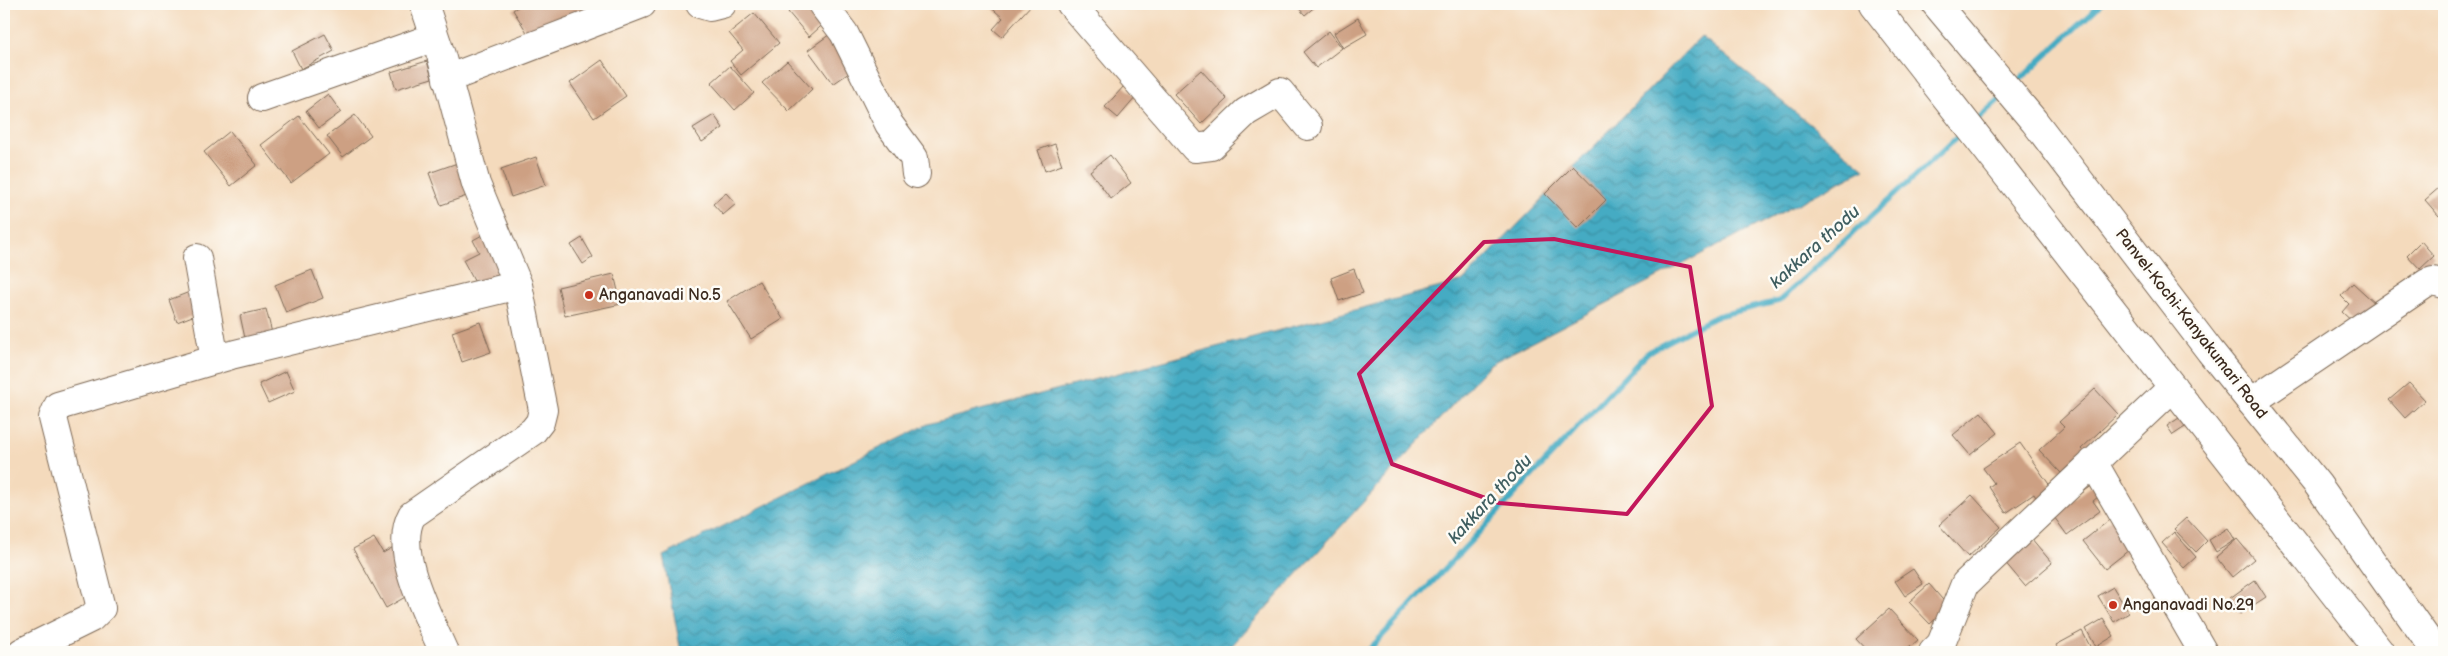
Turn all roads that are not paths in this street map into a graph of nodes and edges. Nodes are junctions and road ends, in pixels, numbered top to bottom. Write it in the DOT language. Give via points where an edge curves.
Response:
graph roads {
  1 [pos="424,4"];
  2 [pos="642,4"];
  3 [pos="700,4"];
  4 [pos="722,4"];
  5 [pos="822,4"];
  6 [pos="1071,4"];
  7 [pos="1874,4"];
  8 [pos="1936,4"];
  9 [pos="435,37"];
  10 [pos="447,79"];
  11 [pos="262,98"];
  12 [pos="1308,126"];
  13 [pos="916,174"];
  14 [pos="197,258"];
  15 [pos="2444,284"];
  16 [pos="518,285"];
  17 [pos="215,360"];
  18 [pos="2173,387"];
  19 [pos="2250,402"];
  20 [pos="2093,462"];
  21 [pos="22,652"];
  22 [pos="444,652"];
  23 [pos="1933,652"];
  24 [pos="2203,652"];
  25 [pos="2380,652"];
  26 [pos="2436,652"];
  1 -- 9 [label="main road"];
  2 -- 10 [label="main road"];
  3 -- 4 [label="main road" via="710,8"];
  5 -- 13 [label="main road" via="844,34 889,124 914,158"];
  6 -- 12 [label="main road" via="1195,148 1211,146 1246,112 1280,92"];
  7 -- 18 [label="main road"];
  8 -- 19 [label="main road, Panvel-Kochi-Kanyakumari Road" via="2034,121"];
  9 -- 10 [label="main road"];
  9 -- 11 [label="main road"];
  10 -- 16 [label="main road" via="476,184"];
  14 -- 17 [label="main road"];
  15 -- 19 [label="main road" via="2427,283"];
  16 -- 17 [label="main road"];
  16 -- 22 [label="main road" via="543,410 540,422 533,431 412,515 407,524 405,538 416,587"];
  17 -- 21 [label="main road" via="55,409 53,418 101,608 91,618"];
  18 -- 20 [label="main road"];
  18 -- 25 [label="main road"];
  19 -- 26 [label="main road, Panvel-Kochi-Kanyakumari Road" via="2318,485"];
  20 -- 23 [label="main road" via="1965,584 1941,644"];
  20 -- 24 [label="main road"];
}
